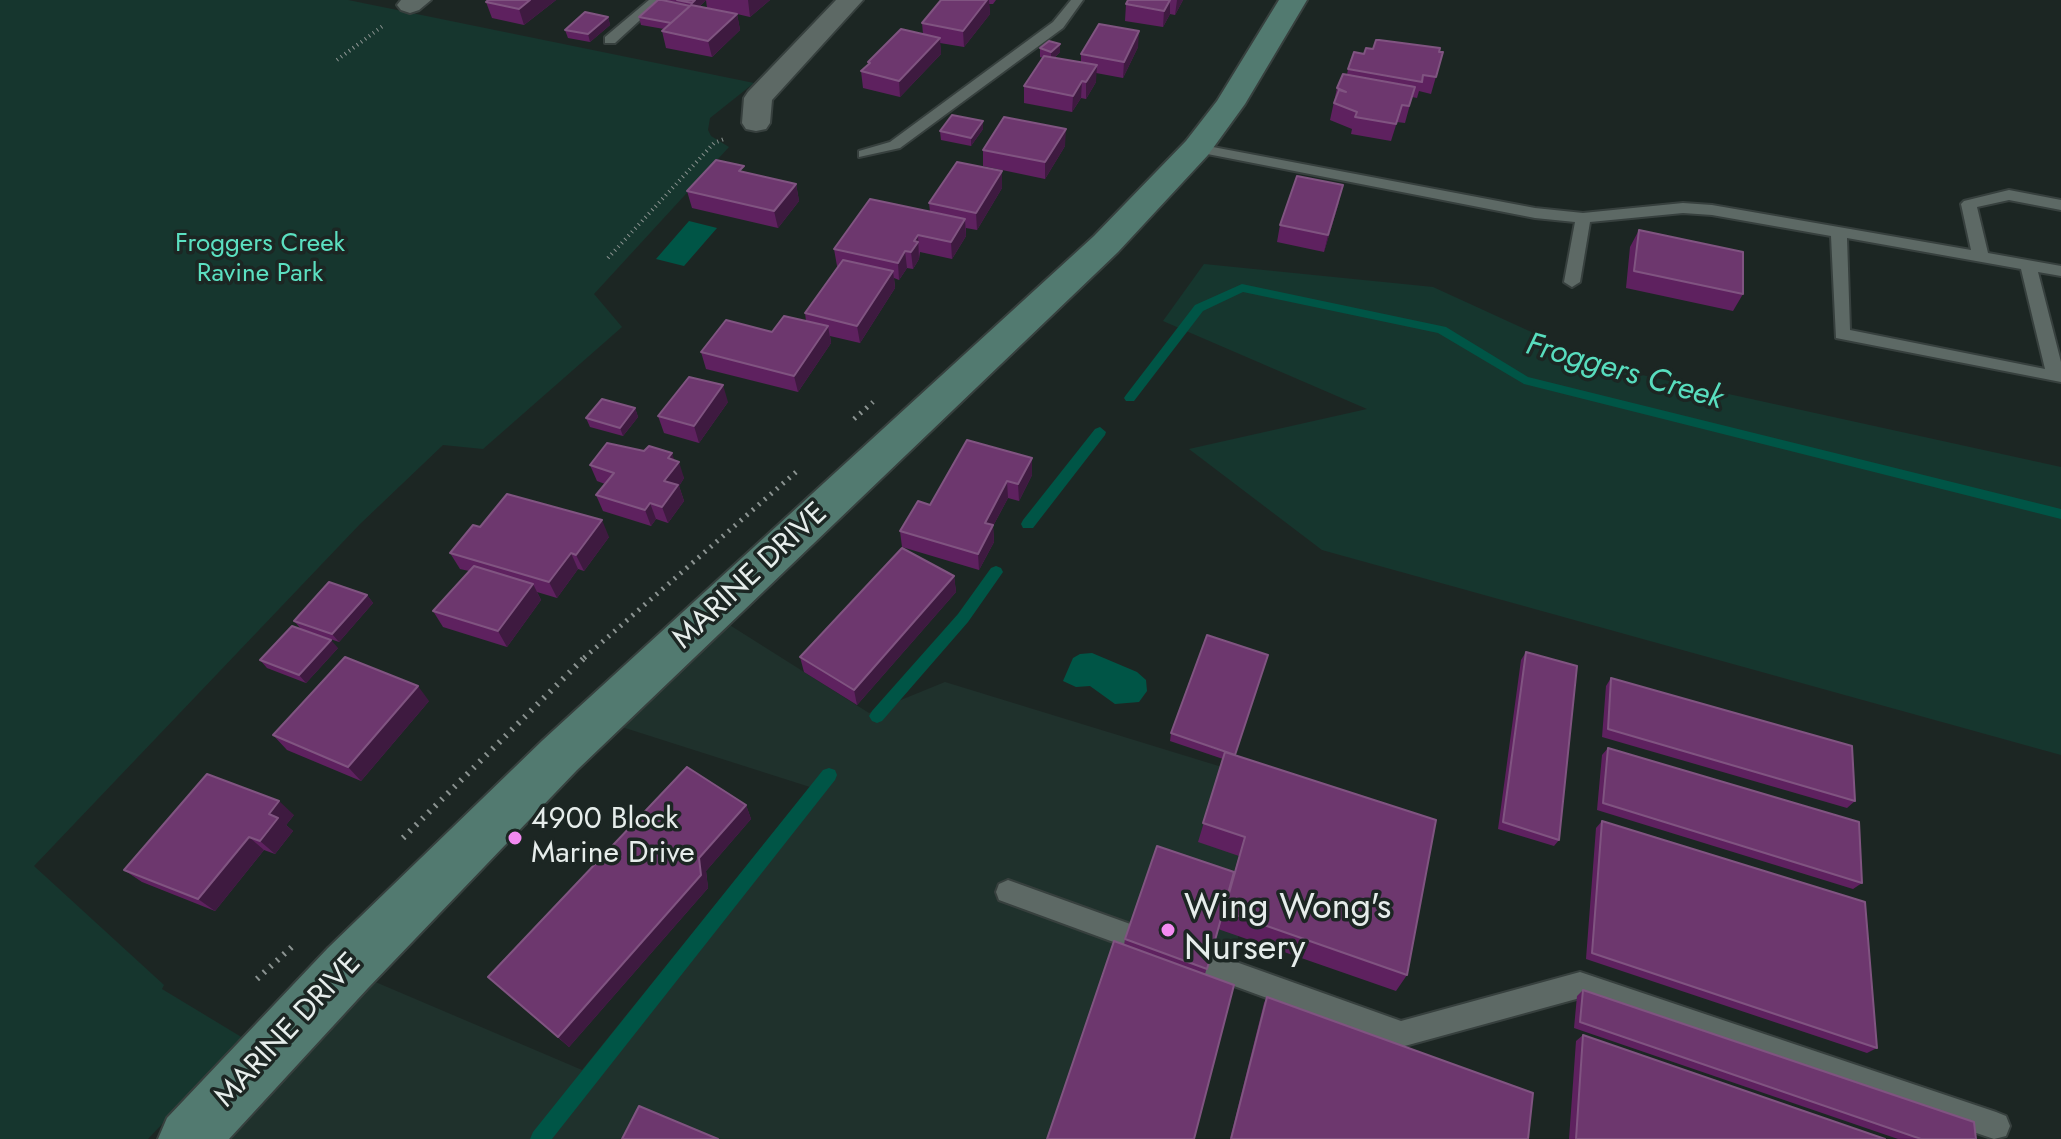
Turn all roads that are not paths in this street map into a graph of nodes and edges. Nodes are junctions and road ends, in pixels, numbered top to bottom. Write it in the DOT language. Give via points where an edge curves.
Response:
graph roads {
  1 [pos="656,0"];
  2 [pos="850,0"];
  3 [pos="1077,0"];
  4 [pos="1293,0"];
  5 [pos="610,40"];
  6 [pos="756,123"];
  7 [pos="1197,148"];
  8 [pos="864,154"];
  9 [pos="2061,205"];
  10 [pos="1583,218"];
  11 [pos="1839,232"];
  12 [pos="1980,255"];
  13 [pos="2028,265"];
  14 [pos="2061,271"];
  15 [pos="1572,282"];
  16 [pos="1008,892"];
  17 [pos="1996,1126"];
  18 [pos="188,1139"];
  1 -- 5 [label="lane"];
  2 -- 6 [label="street" via="758,98"];
  3 -- 8 [label="lane" via="1058,25 895,145"];
  4 -- 7 [label="street, MARINE DRIVE"];
  7 -- 10 [label="lane"];
  7 -- 18 [label="street, MARINE DRIVE" via="1106,244 560,755 348,968"];
  9 -- 12 [label="lane" via="2009,195 1969,204"];
  10 -- 11 [label="lane" via="1683,208"];
  10 -- 15 [label="lane"];
  11 -- 12 [label="lane"];
  11 -- 13 [label="lane" via="1842,334 2056,377"];
  12 -- 13 [label="lane"];
  13 -- 14 [label="lane"];
  16 -- 17 [label="lane" via="1401,1034 1580,985"];
}
